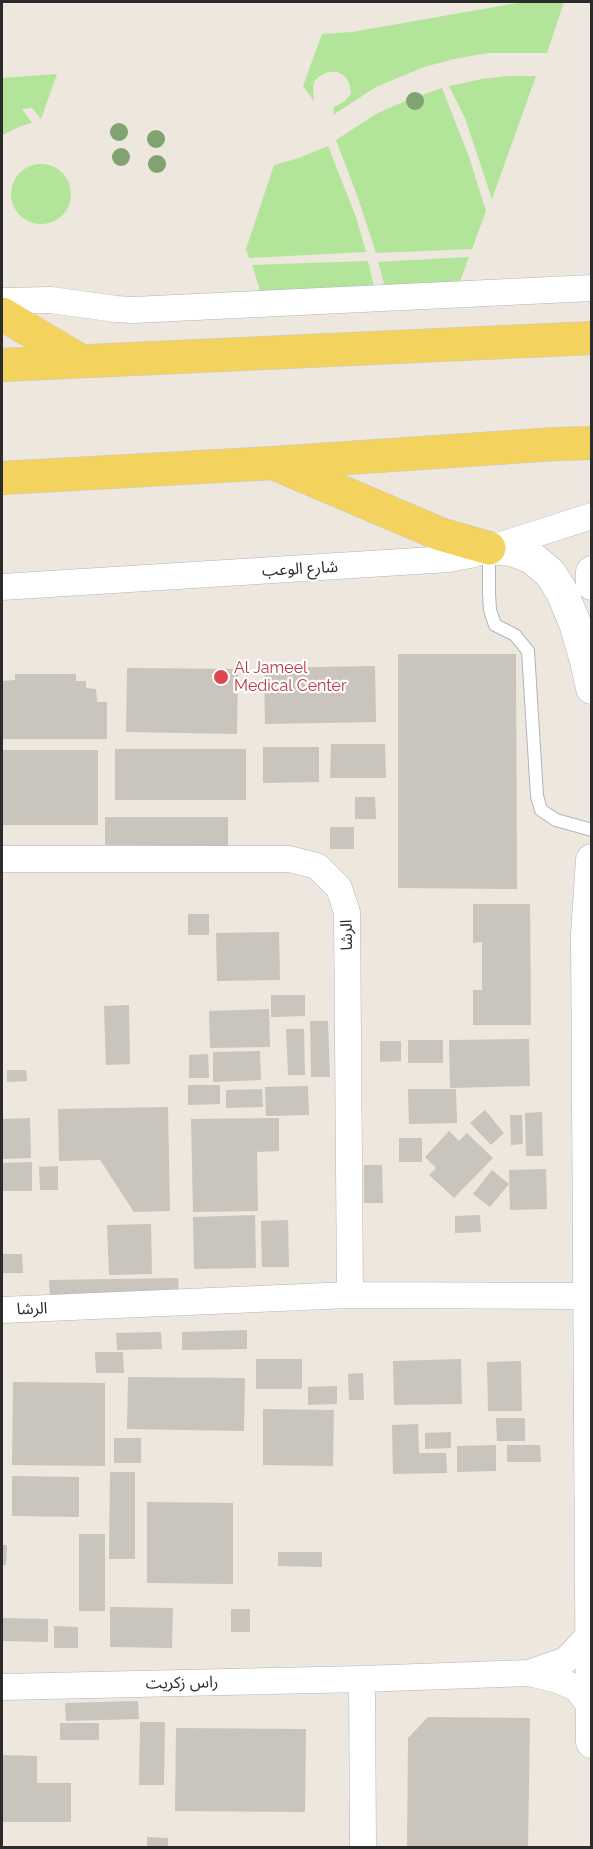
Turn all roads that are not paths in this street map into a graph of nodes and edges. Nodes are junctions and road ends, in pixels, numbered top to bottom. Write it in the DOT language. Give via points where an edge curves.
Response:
graph roads {
  1 [pos="591,288"];
  2 [pos="2,301"];
  3 [pos="2,314"];
  4 [pos="591,338"];
  5 [pos="81,361"];
  6 [pos="2,365"];
  7 [pos="591,443"];
  8 [pos="273,463"];
  9 [pos="2,478"];
  10 [pos="591,516"];
  11 [pos="489,548"];
  12 [pos="591,572"];
  13 [pos="591,584"];
  14 [pos="2,587"];
  15 [pos="591,688"];
  16 [pos="591,830"];
  17 [pos="2,859"];
  18 [pos="591,860"];
  19 [pos="351,1295"];
  20 [pos="590,1296"];
  21 [pos="2,1310"];
  22 [pos="590,1634"];
  23 [pos="529,1673"];
  24 [pos="362,1680"];
  25 [pos="2,1687"];
  26 [pos="591,1707"];
  27 [pos="591,1742"];
  28 [pos="363,1848"];
  1 -- 2 [label="street" via="133,310 66,302"];
  3 -- 5 [label="main road"];
  4 -- 5 [label="main road"];
  5 -- 6 [label="main road"];
  7 -- 8 [label="main road"];
  8 -- 9 [label="main road"];
  8 -- 11 [label="main road" via="432,531"];
  10 -- 11 [label="street, شارع الوعب"];
  11 -- 14 [label="street, شارع الوعب" via="429,562"];
  11 -- 15 [label="street" via="512,550 532,558 550,573 576,626"];
  11 -- 16 [label="lane" via="490,610 495,625 515,635 528,651 541,810 556,820"];
  12 -- 13 [label="street"];
  17 -- 19 [label="street, الرشا" via="289,859 317,866 339,888 347,912"];
  18 -- 20 [label="street" via="587,934"];
  19 -- 20 [label="street, الرشا"];
  19 -- 21 [label="street, الرشا"];
  20 -- 22 [label="street"];
  22 -- 23 [label="street, راس زكريت" via="566,1660"];
  22 -- 26 [label="street"];
  23 -- 24 [label="street, راس زكريت"];
  23 -- 26 [label="street, راس زكريت" via="576,1688"];
  24 -- 25 [label="street, راس زكريت"];
  24 -- 28 [label="street"];
  26 -- 27 [label="street"];
}
